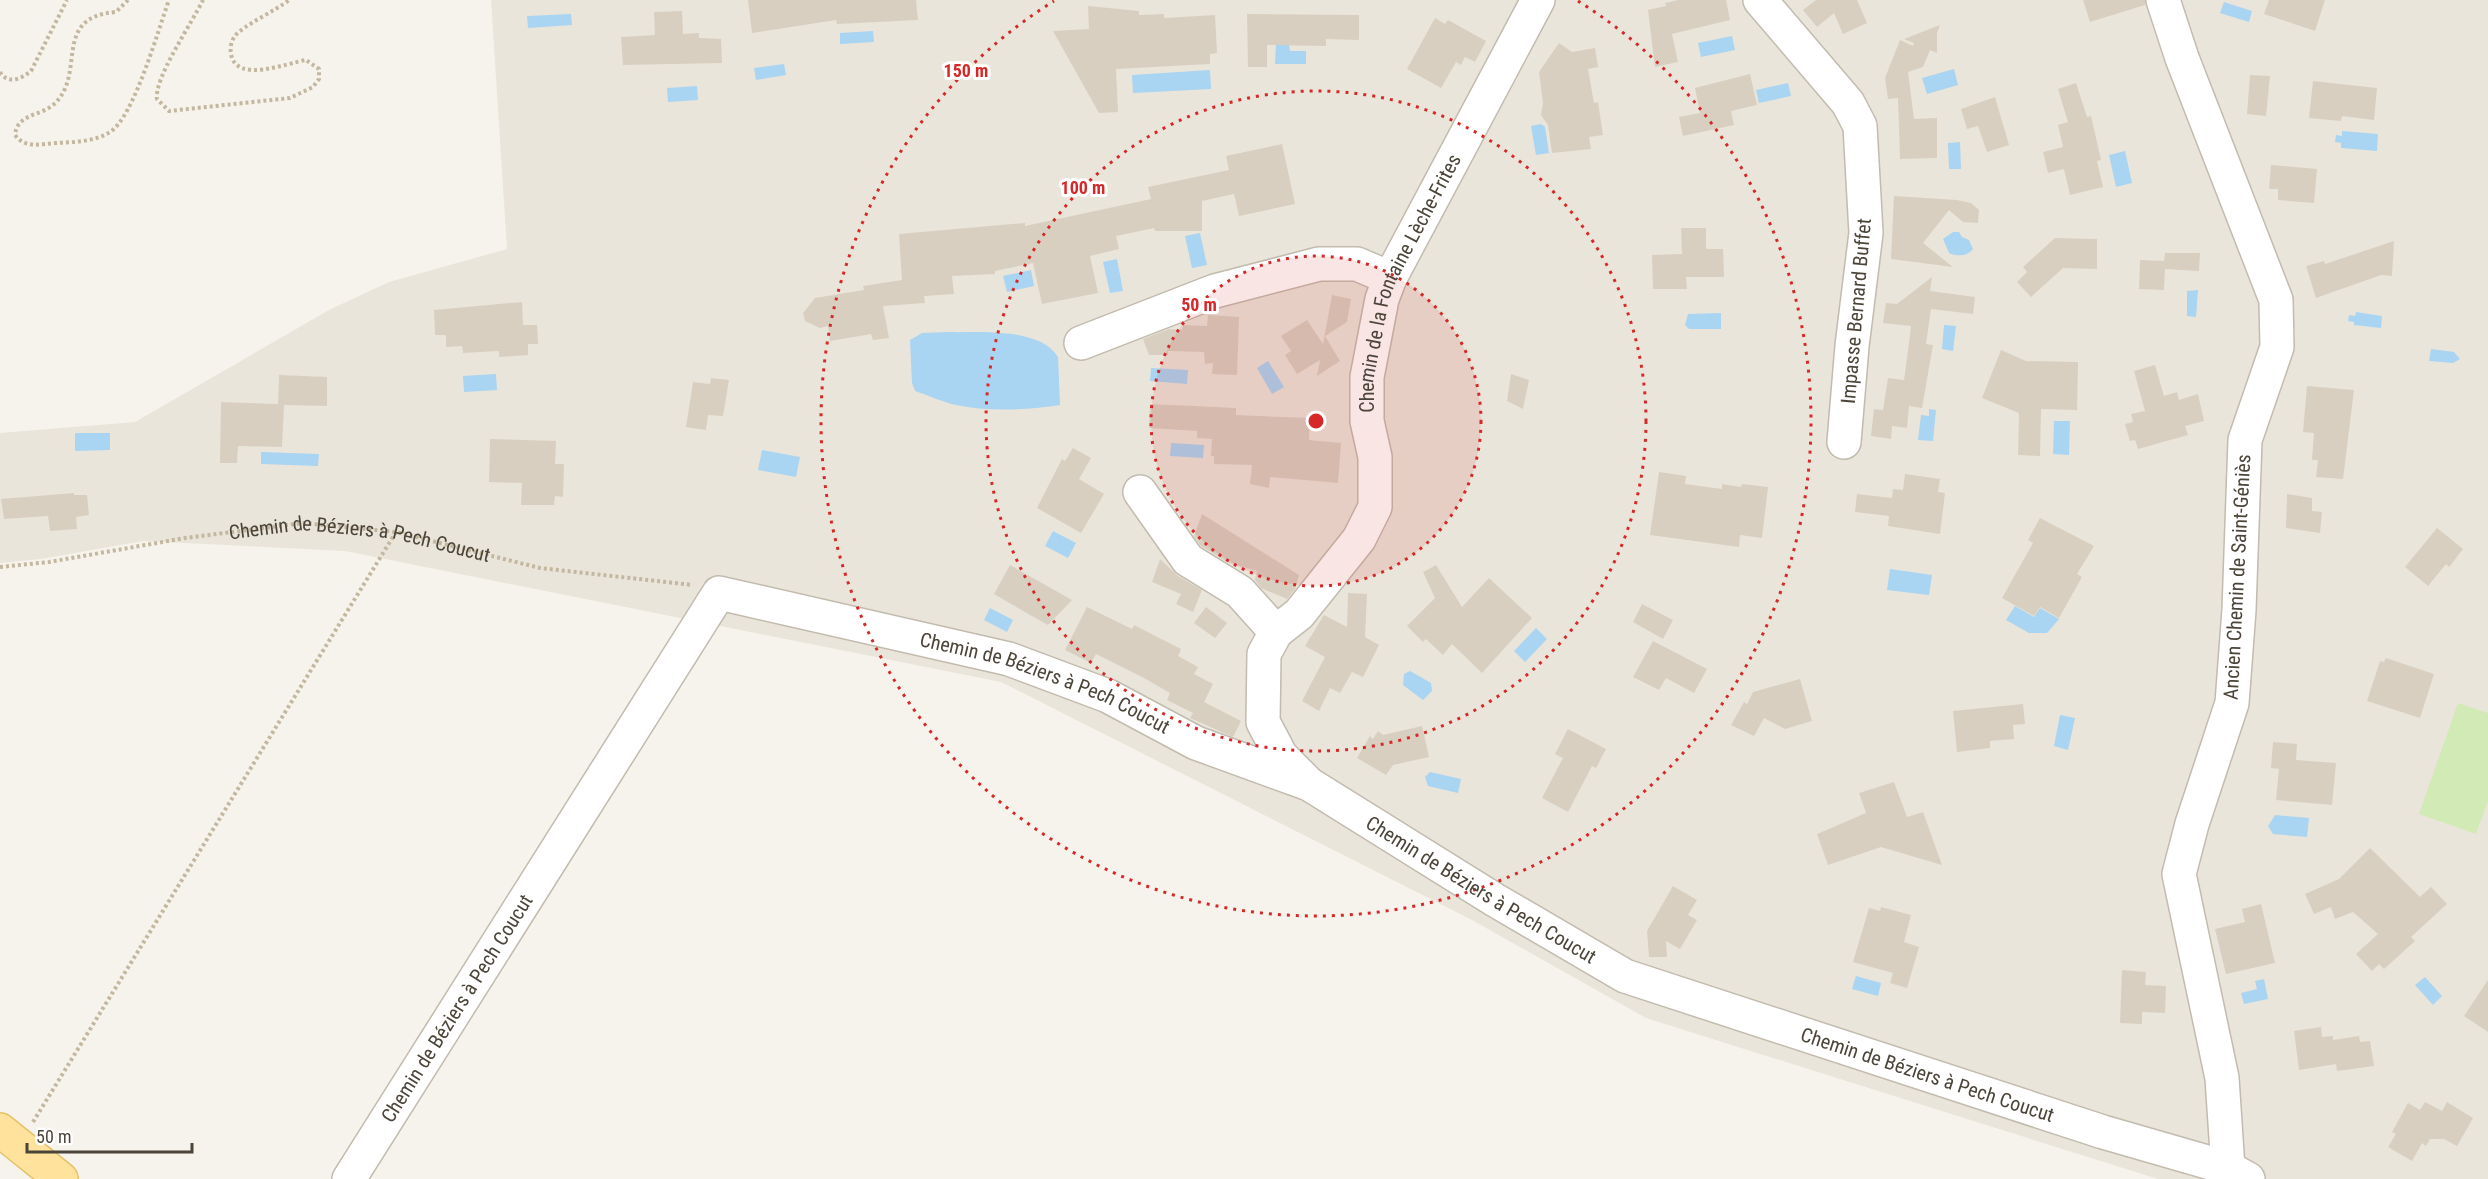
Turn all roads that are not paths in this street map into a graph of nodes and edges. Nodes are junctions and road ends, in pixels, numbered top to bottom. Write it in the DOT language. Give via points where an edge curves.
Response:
graph roads {
  1 [pos="1538,0"];
  2 [pos="1760,0"];
  3 [pos="2163,0"];
  4 [pos="1390,278"];
  5 [pos="1081,343"];
  6 [pos="1844,442"];
  7 [pos="1140,492"];
  8 [pos="1276,632"];
  9 [pos="1309,784"];
  10 [pos="9,1137"];
  11 [pos="2238,1173"];
  12 [pos="61,1179"];
  13 [pos="349,1179"];
  1 -- 4 [label="street, Chemin de la Fontaine Lèche-Frites"];
  2 -- 6 [label="street, Impasse Bernard Buffet" via="1848,103 1860,126 1866,233"];
  3 -- 11 [label="street, Ancien Chemin de Saint-Géniès" via="2276,300 2277,346 2245,440 2232,703 2179,874"];
  4 -- 5 [label="street" via="1357,264 1319,264 1215,291"];
  4 -- 8 [label="street, Chemin de la Fontaine Lèche-Frites" via="1382,299 1367,377 1367,420 1375,457 1375,507 1359,539 1299,614"];
  7 -- 8 [label="street" via="1188,560 1240,592"];
  8 -- 9 [label="street, Chemin de la Fontaine Lèche-Frites" via="1264,654 1263,722 1281,756"];
  9 -- 11 [label="street, Chemin de Béziers à Pech Coucut" via="1625,976"];
  9 -- 13 [label="street, Chemin de Béziers à Pech Coucut" via="1196,743 1108,696 1009,659 720,592"];
  10 -- 12 [label="main road"];
}
